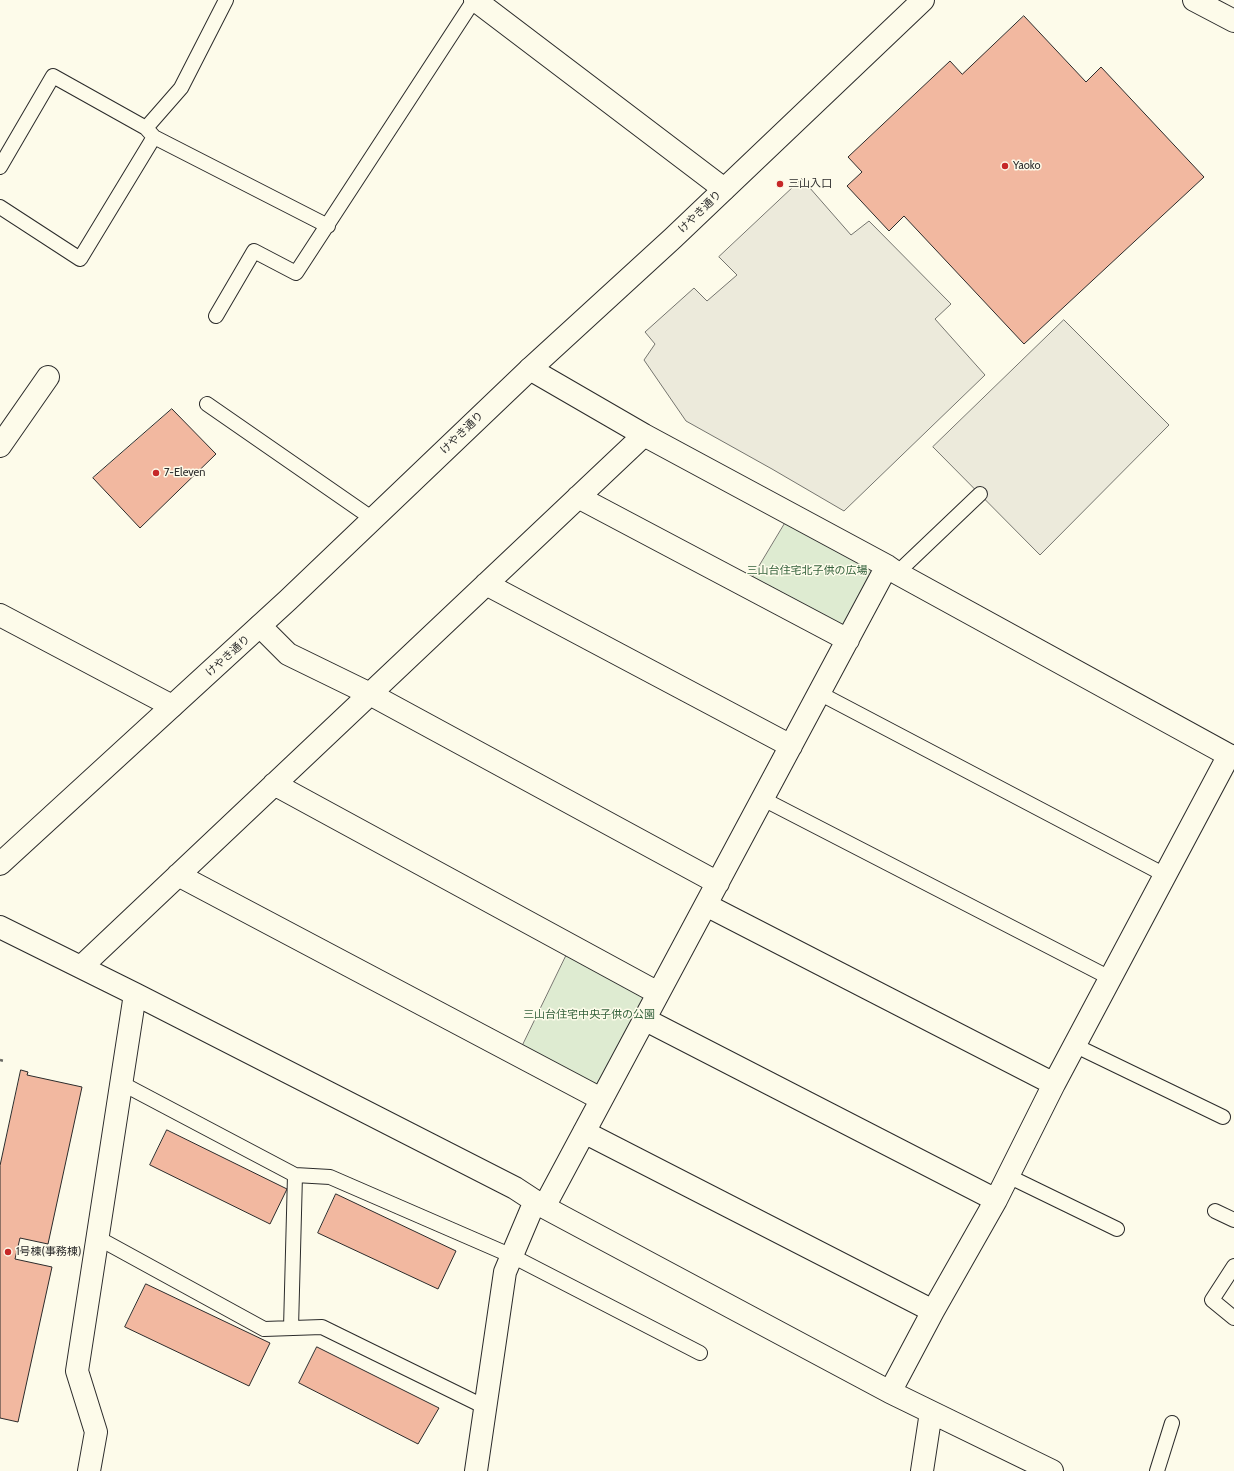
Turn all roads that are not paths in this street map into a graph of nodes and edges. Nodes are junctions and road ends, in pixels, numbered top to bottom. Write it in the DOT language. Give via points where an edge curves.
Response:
graph roads {
  1 [pos="226,0"];
  2 [pos="474,0"];
  3 [pos="923,0"];
  4 [pos="1194,0"];
  5 [pos="1234,21"];
  6 [pos="150,132"];
  7 [pos="0,167"];
  8 [pos="724,189"];
  9 [pos="0,207"];
  10 [pos="328,226"];
  11 [pos="216,316"];
  12 [pos="530,369"];
  13 [pos="48,377"];
  14 [pos="207,404"];
  15 [pos="644,435"];
  16 [pos="0,446"];
  17 [pos="980,494"];
  18 [pos="578,497"];
  19 [pos="373,519"];
  20 [pos="892,570"];
  21 [pos="486,584"];
  22 [pos="0,615"];
  23 [pos="260,626"];
  24 [pos="848,640"];
  25 [pos="819,693"];
  26 [pos="370,694"];
  27 [pos="172,706"];
  28 [pos="791,746"];
  29 [pos="1232,752"];
  30 [pos="274,784"];
  31 [pos="763,799"];
  32 [pos="0,864"];
  33 [pos="178,875"];
  34 [pos="1165,875"];
  35 [pos="718,883"];
  36 [pos="706,904"];
  37 [pos="0,927"];
  38 [pos="81,967"];
  39 [pos="1110,978"];
  40 [pos="135,994"];
  41 [pos="658,994"];
  42 [pos="644,1019"];
  43 [pos="1074,1045"];
  44 [pos="121,1083"];
  45 [pos="1054,1084"];
  46 [pos="601,1099"];
  47 [pos="1223,1117"];
  48 [pos="584,1132"];
  49 [pos="295,1175"];
  50 [pos="1008,1176"];
  51 [pos="996,1200"];
  52 [pos="540,1204"];
  53 [pos="1215,1211"];
  54 [pos="1234,1220"];
  55 [pos="1117,1229"];
  56 [pos="98,1238"];
  57 [pos="512,1256"];
  58 [pos="1234,1266"];
  59 [pos="933,1311"];
  60 [pos="1234,1318"];
  61 [pos="292,1328"];
  62 [pos="700,1353"];
  63 [pos="890,1392"];
  64 [pos="485,1407"];
  65 [pos="931,1412"];
  66 [pos="1172,1423"];
  67 [pos="89,1471"];
  68 [pos="476,1471"];
  69 [pos="922,1471"];
  70 [pos="1052,1471"];
  71 [pos="1157,1471"];
  1 -- 6 [label="lane" via="181,88"];
  2 -- 8 [label="street"];
  2 -- 10 [label="lane"];
  3 -- 8 [label="street, けやき通り"];
  4 -- 5 [label="street"];
  6 -- 7 [label="lane" via="53,76"];
  6 -- 9 [label="lane" via="80,259"];
  6 -- 10 [label="lane"];
  8 -- 12 [label="street, けやき通り"];
  10 -- 11 [label="lane" via="296,273 254,251"];
  12 -- 15 [label="street"];
  12 -- 19 [label="street, けやき通り"];
  13 -- 16 [label="street"];
  14 -- 19 [label="lane"];
  15 -- 18 [label="street"];
  15 -- 20 [label="street"];
  17 -- 20 [label="lane"];
  18 -- 21 [label="street"];
  18 -- 24 [label="street"];
  19 -- 23 [label="street, けやき通り"];
  20 -- 24 [label="street"];
  20 -- 29 [label="street"];
  21 -- 26 [label="street"];
  21 -- 28 [label="street"];
  22 -- 27 [label="street"];
  23 -- 26 [label="street" via="288,654"];
  23 -- 27 [label="street, けやき通り"];
  24 -- 25 [label="street"];
  25 -- 28 [label="street"];
  25 -- 34 [label="lane"];
  26 -- 30 [label="street"];
  26 -- 35 [label="street"];
  27 -- 32 [label="street, けやき通り"];
  28 -- 31 [label="street"];
  29 -- 34 [label="street"];
  30 -- 33 [label="street"];
  30 -- 41 [label="street"];
  31 -- 35 [label="street"];
  31 -- 39 [label="lane"];
  33 -- 38 [label="street"];
  33 -- 46 [label="street"];
  34 -- 39 [label="street"];
  35 -- 36 [label="street"];
  36 -- 41 [label="street"];
  36 -- 45 [label="street"];
  37 -- 38 [label="street"];
  38 -- 40 [label="street"];
  39 -- 43 [label="street"];
  40 -- 44 [label="street"];
  40 -- 52 [label="street" via="515,1188"];
  41 -- 42 [label="street"];
  42 -- 46 [label="street"];
  42 -- 51 [label="street"];
  43 -- 45 [label="street"];
  43 -- 47 [label="lane"];
  44 -- 49 [label="lane"];
  44 -- 56 [label="street"];
  45 -- 50 [label="street"];
  46 -- 48 [label="street"];
  48 -- 52 [label="street"];
  48 -- 59 [label="street"];
  49 -- 57 [label="lane" via="330,1177"];
  49 -- 61 [label="lane"];
  50 -- 51 [label="street"];
  50 -- 55 [label="lane"];
  51 -- 59 [label="street"];
  52 -- 57 [label="street"];
  52 -- 63 [label="street"];
  53 -- 54 [label="lane"];
  56 -- 61 [label="lane" via="264,1329"];
  56 -- 67 [label="street" via="77,1371 96,1432"];
  57 -- 62 [label="lane"];
  57 -- 64 [label="street" via="505,1272"];
  58 -- 60 [label="lane" via="1212,1300"];
  59 -- 63 [label="street"];
  61 -- 64 [label="lane" via="322,1327"];
  63 -- 65 [label="street"];
  64 -- 68 [label="street"];
  65 -- 69 [label="street"];
  65 -- 70 [label="street"];
  66 -- 71 [label="lane"];
}
